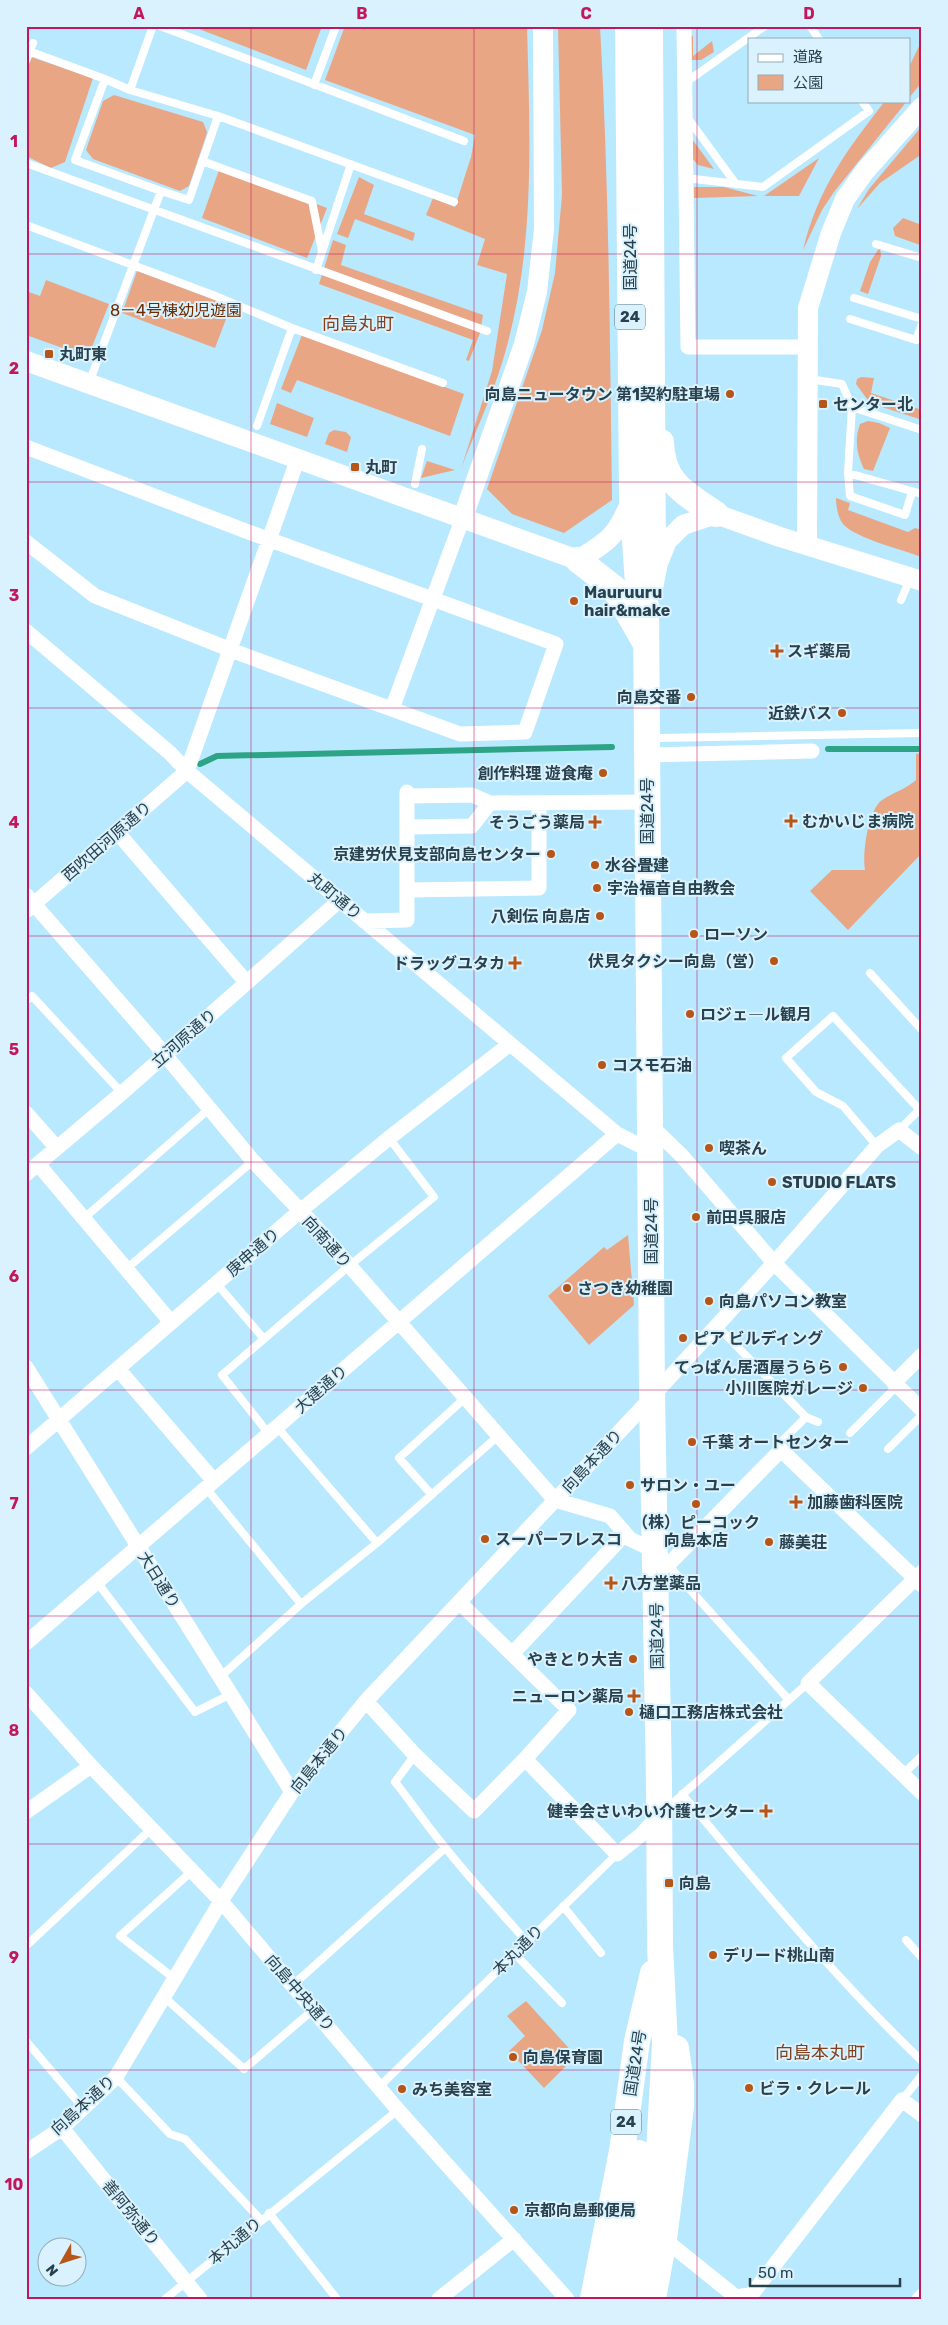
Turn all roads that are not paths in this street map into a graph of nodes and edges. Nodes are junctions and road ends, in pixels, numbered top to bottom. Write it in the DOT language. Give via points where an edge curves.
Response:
graph roads {
  1 [pos="153,26"];
  2 [pos="160,26"];
  3 [pos="336,26"];
  4 [pos="543,26"];
  5 [pos="628,26"];
  6 [pos="650,26"];
  7 [pos="684,26"];
  8 [pos="810,26"];
  9 [pos="763,27"];
  10 [pos="818,38"];
  11 [pos="30,48"];
  12 [pos="26,61"];
  13 [pos="105,79"];
  14 [pos="685,83"];
  15 [pos="314,85"];
  16 [pos="130,90"];
  17 [pos="863,102"];
  18 [pos="922,107"];
  19 [pos="685,114"];
  20 [pos="218,116"];
  21 [pos="464,141"];
  22 [pos="202,161"];
  23 [pos="26,163"];
  24 [pos="351,164"];
  25 [pos="686,178"];
  26 [pos="736,184"];
  27 [pos="161,191"];
  28 [pos="454,202"];
  29 [pos="154,211"];
  30 [pos="26,225"];
  31 [pos="876,244"];
  32 [pos="322,251"];
  33 [pos="922,258"];
  34 [pos="134,264"];
  35 [pos="316,270"];
  36 [pos="651,284"];
  37 [pos="854,298"];
  38 [pos="850,319"];
  39 [pos="922,320"];
  40 [pos="922,324"];
  41 [pos="292,328"];
  42 [pos="486,331"];
  43 [pos="808,347"];
  44 [pos="26,361"];
  45 [pos="808,379"];
  46 [pos="90,383"];
  47 [pos="443,383"];
  48 [pos="852,407"];
  49 [pos="257,426"];
  50 [pos="922,430"];
  51 [pos="26,447"];
  52 [pos="422,449"];
  53 [pos="298,458"];
  54 [pos="848,473"];
  55 [pos="415,484"];
  56 [pos="912,492"];
  57 [pos="922,494"];
  58 [pos="632,499"];
  59 [pos="716,514"];
  60 [pos="462,520"];
  61 [pos="269,540"];
  62 [pos="26,542"];
  63 [pos="807,545"];
  64 [pos="578,560"];
  65 [pos="916,579"];
  66 [pos="650,597"];
  67 [pos="433,599"];
  68 [pos="901,600"];
  69 [pos="27,633"];
  70 [pos="646,644"];
  71 [pos="230,650"];
  72 [pos="392,709"];
  73 [pos="922,733"];
  74 [pos="654,747"];
  75 [pos="812,752"];
  76 [pos="187,771"];
  77 [pos="647,802"];
  78 [pos="490,803"];
  79 [pos="539,803"];
  80 [pos="408,827"];
  81 [pos="117,832"];
  82 [pos="407,890"];
  83 [pos="340,900"];
  84 [pos="29,903"];
  85 [pos="364,921"];
  86 [pos="870,973"];
  87 [pos="247,983"];
  88 [pos="26,1001"];
  89 [pos="922,1030"];
  90 [pos="510,1044"];
  91 [pos="165,1055"];
  92 [pos="122,1093"];
  93 [pos="921,1108"];
  94 [pos="209,1109"];
  95 [pos="26,1113"];
  96 [pos="650,1125"];
  97 [pos="899,1130"];
  98 [pos="617,1134"];
  99 [pos="389,1138"];
  100 [pos="877,1146"];
  101 [pos="57,1148"];
  102 [pos="922,1148"];
  103 [pos="651,1151"];
  104 [pos="253,1161"];
  105 [pos="32,1169"];
  106 [pos="300,1211"];
  107 [pos="83,1218"];
  108 [pos="774,1263"];
  109 [pos="349,1266"];
  110 [pos="126,1269"];
  111 [pos="217,1284"];
  112 [pos="170,1322"];
  113 [pos="398,1322"];
  114 [pos="716,1326"];
  115 [pos="264,1339"];
  116 [pos="922,1355"];
  117 [pos="26,1367"];
  118 [pos="118,1369"];
  119 [pos="896,1385"];
  120 [pos="652,1395"];
  121 [pos="465,1398"];
  122 [pos="922,1410"];
  123 [pos="922,1414"];
  124 [pos="806,1417"];
  125 [pos="59,1419"];
  126 [pos="818,1422"];
  127 [pos="273,1430"];
  128 [pos="850,1433"];
  129 [pos="498,1436"];
  130 [pos="26,1448"];
  131 [pos="781,1450"];
  132 [pos="888,1450"];
  133 [pos="210,1485"];
  134 [pos="431,1494"];
  135 [pos="555,1500"];
  136 [pos="626,1534"];
  137 [pos="377,1543"];
  138 [pos="138,1547"];
  139 [pos="659,1561"];
  140 [pos="920,1579"];
  141 [pos="97,1582"];
  142 [pos="459,1602"];
  143 [pos="301,1604"];
  144 [pos="26,1643"];
  145 [pos="512,1654"];
  146 [pos="220,1677"];
  147 [pos="808,1683"];
  148 [pos="26,1692"];
  149 [pos="231,1694"];
  150 [pos="789,1700"];
  151 [pos="366,1701"];
  152 [pos="416,1755"];
  153 [pos="922,1756"];
  154 [pos="525,1759"];
  155 [pos="91,1766"];
  156 [pos="903,1774"];
  157 [pos="292,1792"];
  158 [pos="922,1793"];
  159 [pos="682,1794"];
  160 [pos="26,1812"];
  161 [pos="658,1816"];
  162 [pos="152,1829"];
  163 [pos="445,1848"];
  164 [pos="617,1854"];
  165 [pos="192,1871"];
  166 [pos="222,1901"];
  167 [pos="563,1906"];
  168 [pos="906,1940"];
  169 [pos="527,1942"];
  170 [pos="26,1946"];
  171 [pos="660,1946"];
  172 [pos="601,1953"];
  173 [pos="515,1954"];
  174 [pos="922,1958"];
  175 [pos="175,1978"];
  176 [pos="293,1985"];
  177 [pos="164,1998"];
  178 [pos="562,2003"];
  179 [pos="314,2009"];
  180 [pos="26,2041"];
  181 [pos="922,2061"];
  182 [pos="922,2075"];
  183 [pos="116,2077"];
  184 [pos="380,2086"];
  185 [pos="902,2100"];
  186 [pos="84,2108"];
  187 [pos="398,2110"];
  188 [pos="922,2115"];
  189 [pos="62,2128"];
  190 [pos="27,2150"];
  191 [pos="269,2213"];
  192 [pos="261,2220"];
  193 [pos="514,2239"];
  194 [pos="664,2239"];
  195 [pos="186,2282"];
  196 [pos="922,2296"];
  197 [pos="165,2299"];
  198 [pos="200,2299"];
  199 [pos="337,2299"];
  200 [pos="439,2299"];
  201 [pos="567,2299"];
  202 [pos="593,2299"];
  203 [pos="611,2299"];
  204 [pos="632,2299"];
  205 [pos="653,2299"];
  206 [pos="919,2299"];
  1 -- 16 [label="lane"];
  2 -- 15 [label="lane"];
  3 -- 15 [label="lane"];
  4 -- 60 [label="street" via="544,229 537,292 524,344"];
  5 -- 58 [label="highway, 国道24号 / 24"];
  6 -- 36 [label="highway, 国道24号 / 24"];
  7 -- 14 [label="street"];
  8 -- 10 [label="lane"];
  9 -- 14 [label="lane"];
  11 -- 12 [label="lane"];
  11 -- 13 [label="lane"];
  13 -- 16 [label="lane"];
  13 -- 27 [label="lane" via="75,160"];
  14 -- 19 [label="street"];
  15 -- 21 [label="lane"];
  16 -- 20 [label="lane"];
  17 -- 26 [label="lane" via="869,111 763,187"];
  18 -- 43 [label="street" via="865,171 845,199 808,308"];
  19 -- 25 [label="street"];
  19 -- 26 [label="lane"];
  20 -- 22 [label="lane"];
  20 -- 24 [label="lane"];
  22 -- 27 [label="lane" via="188,200"];
  22 -- 32 [label="lane" via="312,201"];
  23 -- 29 [label="lane"];
  24 -- 28 [label="lane"];
  24 -- 32 [label="lane"];
  25 -- 26 [label="lane"];
  25 -- 43 [label="street" via="688,347"];
  27 -- 29 [label="lane"];
  29 -- 34 [label="lane"];
  29 -- 35 [label="lane"];
  30 -- 34 [label="lane"];
  31 -- 33 [label="lane"];
  32 -- 35 [label="lane"];
  34 -- 41 [label="lane"];
  34 -- 46 [label="lane"];
  35 -- 42 [label="lane"];
  36 -- 59 [label="highway, 24" via="658,316 661,447 666,468 680,491"];
  36 -- 66 [label="highway, 国道24号 / 24"];
  37 -- 39 [label="lane"];
  38 -- 40 [label="lane" via="916,340"];
  41 -- 47 [label="lane"];
  41 -- 49 [label="lane"];
  43 -- 45 [label="street"];
  44 -- 46 [label="street"];
  45 -- 48 [label="lane" via="842,384"];
  45 -- 63 [label="street"];
  46 -- 53 [label="street"];
  48 -- 50 [label="lane"];
  48 -- 54 [label="lane"];
  51 -- 61 [label="street"];
  52 -- 55 [label="lane"];
  53 -- 60 [label="street"];
  53 -- 61 [label="street"];
  54 -- 56 [label="lane"];
  54 -- 56 [label="lane" via="850,496 905,515"];
  56 -- 57 [label="lane"];
  58 -- 64 [label="street" via="620,527 606,543"];
  58 -- 66 [label="highway, 国道24号 / 24" via="638,583"];
  59 -- 63 [label="street"];
  59 -- 66 [label="street" via="683,525 667,541"];
  60 -- 64 [label="street"];
  60 -- 67 [label="street"];
  61 -- 67 [label="street"];
  61 -- 71 [label="street"];
  62 -- 71 [label="street" via="95,596"];
  63 -- 65 [label="street"];
  64 -- 70 [label="highway, 24" via="614,588"];
  65 -- 68 [label="lane"];
  66 -- 70 [label="highway, 国道24号 / 24"];
  67 -- 72 [label="street"];
  67 -- 72 [label="street" via="556,644 525,732 460,734"];
  69 -- 76 [label="street, 丸町通り" via="170,753"];
  70 -- 74 [label="highway, 国道24号 / 24"];
  71 -- 72 [label="street"];
  71 -- 76 [label="street"];
  73 -- 74 [label="lane"];
  74 -- 75 [label="street"];
  74 -- 77 [label="highway, 国道24号 / 24"];
  76 -- 81 [label="street, 西吹田河原通り"];
  76 -- 83 [label="street, 丸町通り"];
  77 -- 79 [label="street"];
  77 -- 96 [label="highway, 国道24号 / 24"];
  78 -- 79 [label="street"];
  78 -- 80 [label="street" via="472,826"];
  78 -- 80 [label="street" via="472,795 407,794"];
  79 -- 82 [label="street" via="539,888"];
  80 -- 82 [label="street"];
  81 -- 84 [label="street, 西吹田河原通り"];
  81 -- 87 [label="street"];
  82 -- 85 [label="street" via="407,920"];
  83 -- 85 [label="street, 丸町通り"];
  83 -- 87 [label="street, 立河原通り"];
  84 -- 91 [label="street, 向南通り"];
  85 -- 90 [label="street, 丸町通り"];
  86 -- 89 [label="lane"];
  87 -- 91 [label="street, 立河原通り"];
  88 -- 92 [label="lane" via="32,996"];
  90 -- 98 [label="street, 丸町通り"];
  90 -- 99 [label="street, 庚申通り"];
  91 -- 92 [label="street, 立河原通り"];
  91 -- 94 [label="street, 向南通り"];
  92 -- 101 [label="street, 立河原通り"];
  93 -- 97 [label="lane"];
  93 -- 100 [label="lane" via="833,1016 786,1058 816,1092 843,1106"];
  94 -- 104 [label="street, 向南通り"];
  94 -- 107 [label="lane"];
  95 -- 101 [label="street"];
  96 -- 103 [label="highway, 国道24号 / 24"];
  96 -- 108 [label="street" via="682,1156"];
  97 -- 100 [label="street, 向島本通り"];
  97 -- 102 [label="street"];
  98 -- 103 [label="street, 丸町通り"];
  98 -- 113 [label="street, 大建通り"];
  99 -- 106 [label="street, 庚申通り"];
  99 -- 109 [label="lane" via="434,1197"];
  100 -- 108 [label="street, 向島本通り"];
  101 -- 105 [label="street, 立河原通り"];
  103 -- 120 [label="highway, 国道24号 / 24"];
  104 -- 106 [label="street, 向南通り"];
  104 -- 110 [label="lane"];
  105 -- 107 [label="street"];
  106 -- 109 [label="street, 向南通り"];
  106 -- 111 [label="street, 庚申通り"];
  107 -- 110 [label="street"];
  108 -- 114 [label="street, 向島本通り"];
  108 -- 119 [label="street"];
  109 -- 113 [label="street, 向南通り"];
  109 -- 115 [label="lane"];
  110 -- 112 [label="street"];
  111 -- 112 [label="street, 庚申通り"];
  111 -- 115 [label="lane"];
  112 -- 118 [label="street, 庚申通り"];
  113 -- 121 [label="street, 向南通り"];
  113 -- 127 [label="street, 大建通り"];
  114 -- 120 [label="street, 向島本通り"];
  114 -- 124 [label="lane"];
  115 -- 127 [label="lane" via="222,1375"];
  116 -- 119 [label="street"];
  117 -- 125 [label="street, 大日通り"];
  118 -- 125 [label="street, 庚申通り"];
  118 -- 133 [label="street"];
  119 -- 122 [label="street"];
  119 -- 128 [label="lane"];
  120 -- 135 [label="street, 向島本通り"];
  120 -- 139 [label="highway, 国道24号 / 24"];
  121 -- 129 [label="street, 向南通り"];
  121 -- 134 [label="lane" via="399,1458"];
  123 -- 132 [label="lane"];
  124 -- 126 [label="lane"];
  124 -- 131 [label="lane" via="780,1443"];
  125 -- 130 [label="street, 庚申通り"];
  125 -- 138 [label="street, 大日通り"];
  127 -- 133 [label="street, 大建通り"];
  127 -- 137 [label="lane"];
  129 -- 134 [label="lane"];
  129 -- 135 [label="street, 向南通り"];
  131 -- 139 [label="street"];
  131 -- 140 [label="street"];
  133 -- 138 [label="street, 大建通り"];
  133 -- 143 [label="lane"];
  134 -- 137 [label="lane"];
  135 -- 136 [label="street" via="610,1516"];
  135 -- 142 [label="street, 向島本通り"];
  136 -- 139 [label="street"];
  136 -- 145 [label="street"];
  137 -- 143 [label="lane"];
  138 -- 141 [label="street, 大建通り"];
  138 -- 146 [label="street, 大日通り"];
  139 -- 150 [label="lane"];
  139 -- 161 [label="highway, 国道24号 / 24"];
  140 -- 147 [label="street"];
  141 -- 144 [label="street, 大建通り"];
  141 -- 149 [label="lane" via="195,1712"];
  142 -- 145 [label="street"];
  142 -- 151 [label="street, 向島本通り"];
  143 -- 146 [label="lane"];
  145 -- 154 [label="street" via="570,1710"];
  146 -- 149 [label="street, 大日通り"];
  147 -- 150 [label="lane"];
  147 -- 156 [label="street"];
  148 -- 155 [label="street, 向島中央通り"];
  149 -- 157 [label="street, 大日通り"];
  150 -- 159 [label="lane"];
  151 -- 152 [label="street"];
  151 -- 157 [label="street, 向島本通り"];
  152 -- 154 [label="street" via="474,1811"];
  152 -- 163 [label="lane" via="395,1782"];
  153 -- 156 [label="lane"];
  154 -- 164 [label="street"];
  155 -- 160 [label="street"];
  155 -- 162 [label="street, 向島中央通り"];
  156 -- 158 [label="street"];
  157 -- 166 [label="street, 向島本通り"];
  159 -- 161 [label="lane"];
  159 -- 181 [label="lane" via="873,2013"];
  161 -- 164 [label="street, 本丸通り"];
  161 -- 171 [label="highway, 国道24号 / 24"];
  162 -- 165 [label="street, 向島中央通り"];
  162 -- 170 [label="lane"];
  163 -- 169 [label="lane"];
  163 -- 176 [label="lane"];
  164 -- 167 [label="lane, 本丸通り"];
  165 -- 166 [label="street, 向島中央通り"];
  165 -- 175 [label="lane" via="120,1936"];
  166 -- 175 [label="street, 向島本通り"];
  166 -- 176 [label="street, 向島中央通り"];
  167 -- 169 [label="lane, 本丸通り"];
  167 -- 172 [label="lane"];
  168 -- 174 [label="lane"];
  169 -- 173 [label="lane, 本丸通り"];
  171 -- 194 [label="highway, 国道24号 / 24" via="681,2084 681,2107"];
  171 -- 202 [label="highway, 国道24号 / 24" via="637,2041 622,2151"];
  171 -- 203 [label="highway, 国道24号 / 24" via="644,2123 630,2217"];
  171 -- 204 [label="highway, 国道24号 / 24" via="665,2044 659,2152"];
  173 -- 178 [label="lane"];
  173 -- 184 [label="lane, 本丸通り"];
  175 -- 177 [label="street, 向島本通り"];
  176 -- 179 [label="street, 向島中央通り"];
  177 -- 179 [label="lane" via="244,2069"];
  177 -- 183 [label="street, 向島本通り"];
  179 -- 184 [label="street, 向島中央通り"];
  180 -- 186 [label="lane"];
  182 -- 185 [label="lane"];
  183 -- 186 [label="street, 向島本通り"];
  183 -- 192 [label="lane" via="170,2134 185,2139"];
  184 -- 187 [label="street, 向島中央通り"];
  185 -- 188 [label="street"];
  185 -- 194 [label="street" via="752,2294 736,2297"];
  186 -- 189 [label="street, 向島本通り"];
  187 -- 191 [label="lane, 本丸通り"];
  187 -- 193 [label="street, 向島中央通り"];
  189 -- 190 [label="street, 向島本通り"];
  189 -- 195 [label="street, 善阿弥通り"];
  191 -- 192 [label="lane, 本丸通り"];
  191 -- 199 [label="lane"];
  192 -- 195 [label="lane, 本丸通り"];
  193 -- 200 [label="street"];
  193 -- 201 [label="street, 向島中央通り"];
  194 -- 205 [label="highway, 国道24号 / 24"];
  195 -- 197 [label="lane, 本丸通り"];
  195 -- 198 [label="street, 善阿弥通り"];
  196 -- 206 [label="street"];
}
